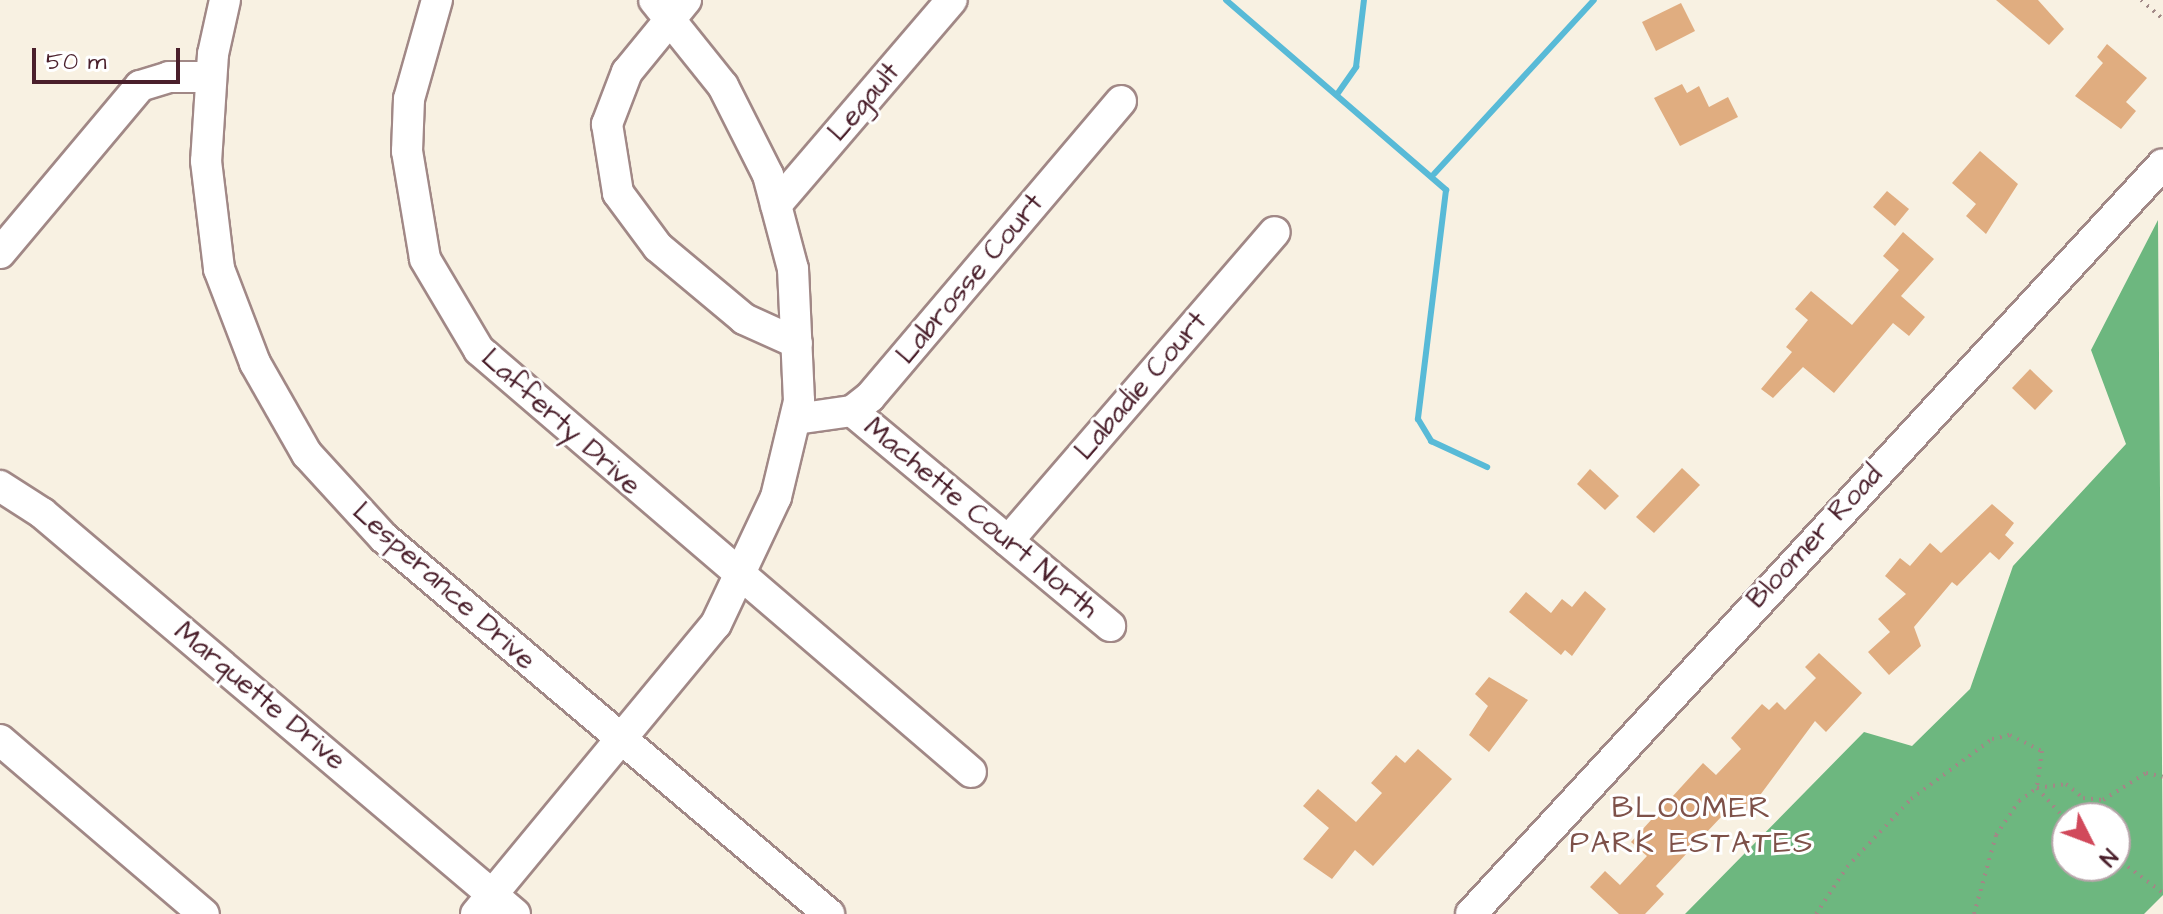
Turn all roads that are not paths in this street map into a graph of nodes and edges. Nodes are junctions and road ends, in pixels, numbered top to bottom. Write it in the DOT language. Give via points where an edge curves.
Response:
graph roads {
  1 [pos="225,0"];
  2 [pos="437,0"];
  3 [pos="952,0"];
  4 [pos="671,6"];
  5 [pos="210,77"];
  6 [pos="1121,101"];
  7 [pos="2163,164"];
  8 [pos="776,205"];
  9 [pos="1275,232"];
  10 [pos="0,253"];
  11 [pos="797,343"];
  12 [pos="852,411"];
  13 [pos="796,419"];
  14 [pos="0,486"];
  15 [pos="1008,541"];
  16 [pos="743,579"];
  17 [pos="1110,626"];
  18 [pos="0,740"];
  19 [pos="622,740"];
  20 [pos="971,772"];
  21 [pos="494,908"];
  22 [pos="204,914"];
  23 [pos="829,914"];
  24 [pos="1471,914"];
  1 -- 5 [label="street, Lesperance Drive"];
  2 -- 16 [label="street, Lafferty Drive" via="409,99 407,151 425,259 450,309 517,390"];
  3 -- 8 [label="street, Legault"];
  4 -- 8 [label="street" via="749,129"];
  4 -- 11 [label="street" via="627,72 607,124 618,193 658,247 744,319"];
  5 -- 10 [label="street" via="169,77 140,86"];
  5 -- 19 [label="street, Lesperance Drive" via="206,161 219,269 281,413 384,538"];
  6 -- 12 [label="street, Labrosse Court"];
  7 -- 24 [label="street, Bloomer Road"];
  8 -- 11 [label="street" via="793,269"];
  9 -- 15 [label="street, Labadie Court"];
  11 -- 13 [label="street"];
  12 -- 13 [label="street"];
  12 -- 15 [label="street, Machette Court North"];
  13 -- 16 [label="street" via="776,497"];
  14 -- 21 [label="street, Marquette Drive" via="54,522"];
  15 -- 17 [label="street, Machette Court North"];
  16 -- 19 [label="street" via="691,657"];
  16 -- 20 [label="street, Lafferty Drive"];
  18 -- 22 [label="street"];
  19 -- 21 [label="street"];
  19 -- 23 [label="street, Lesperance Drive"];
}
